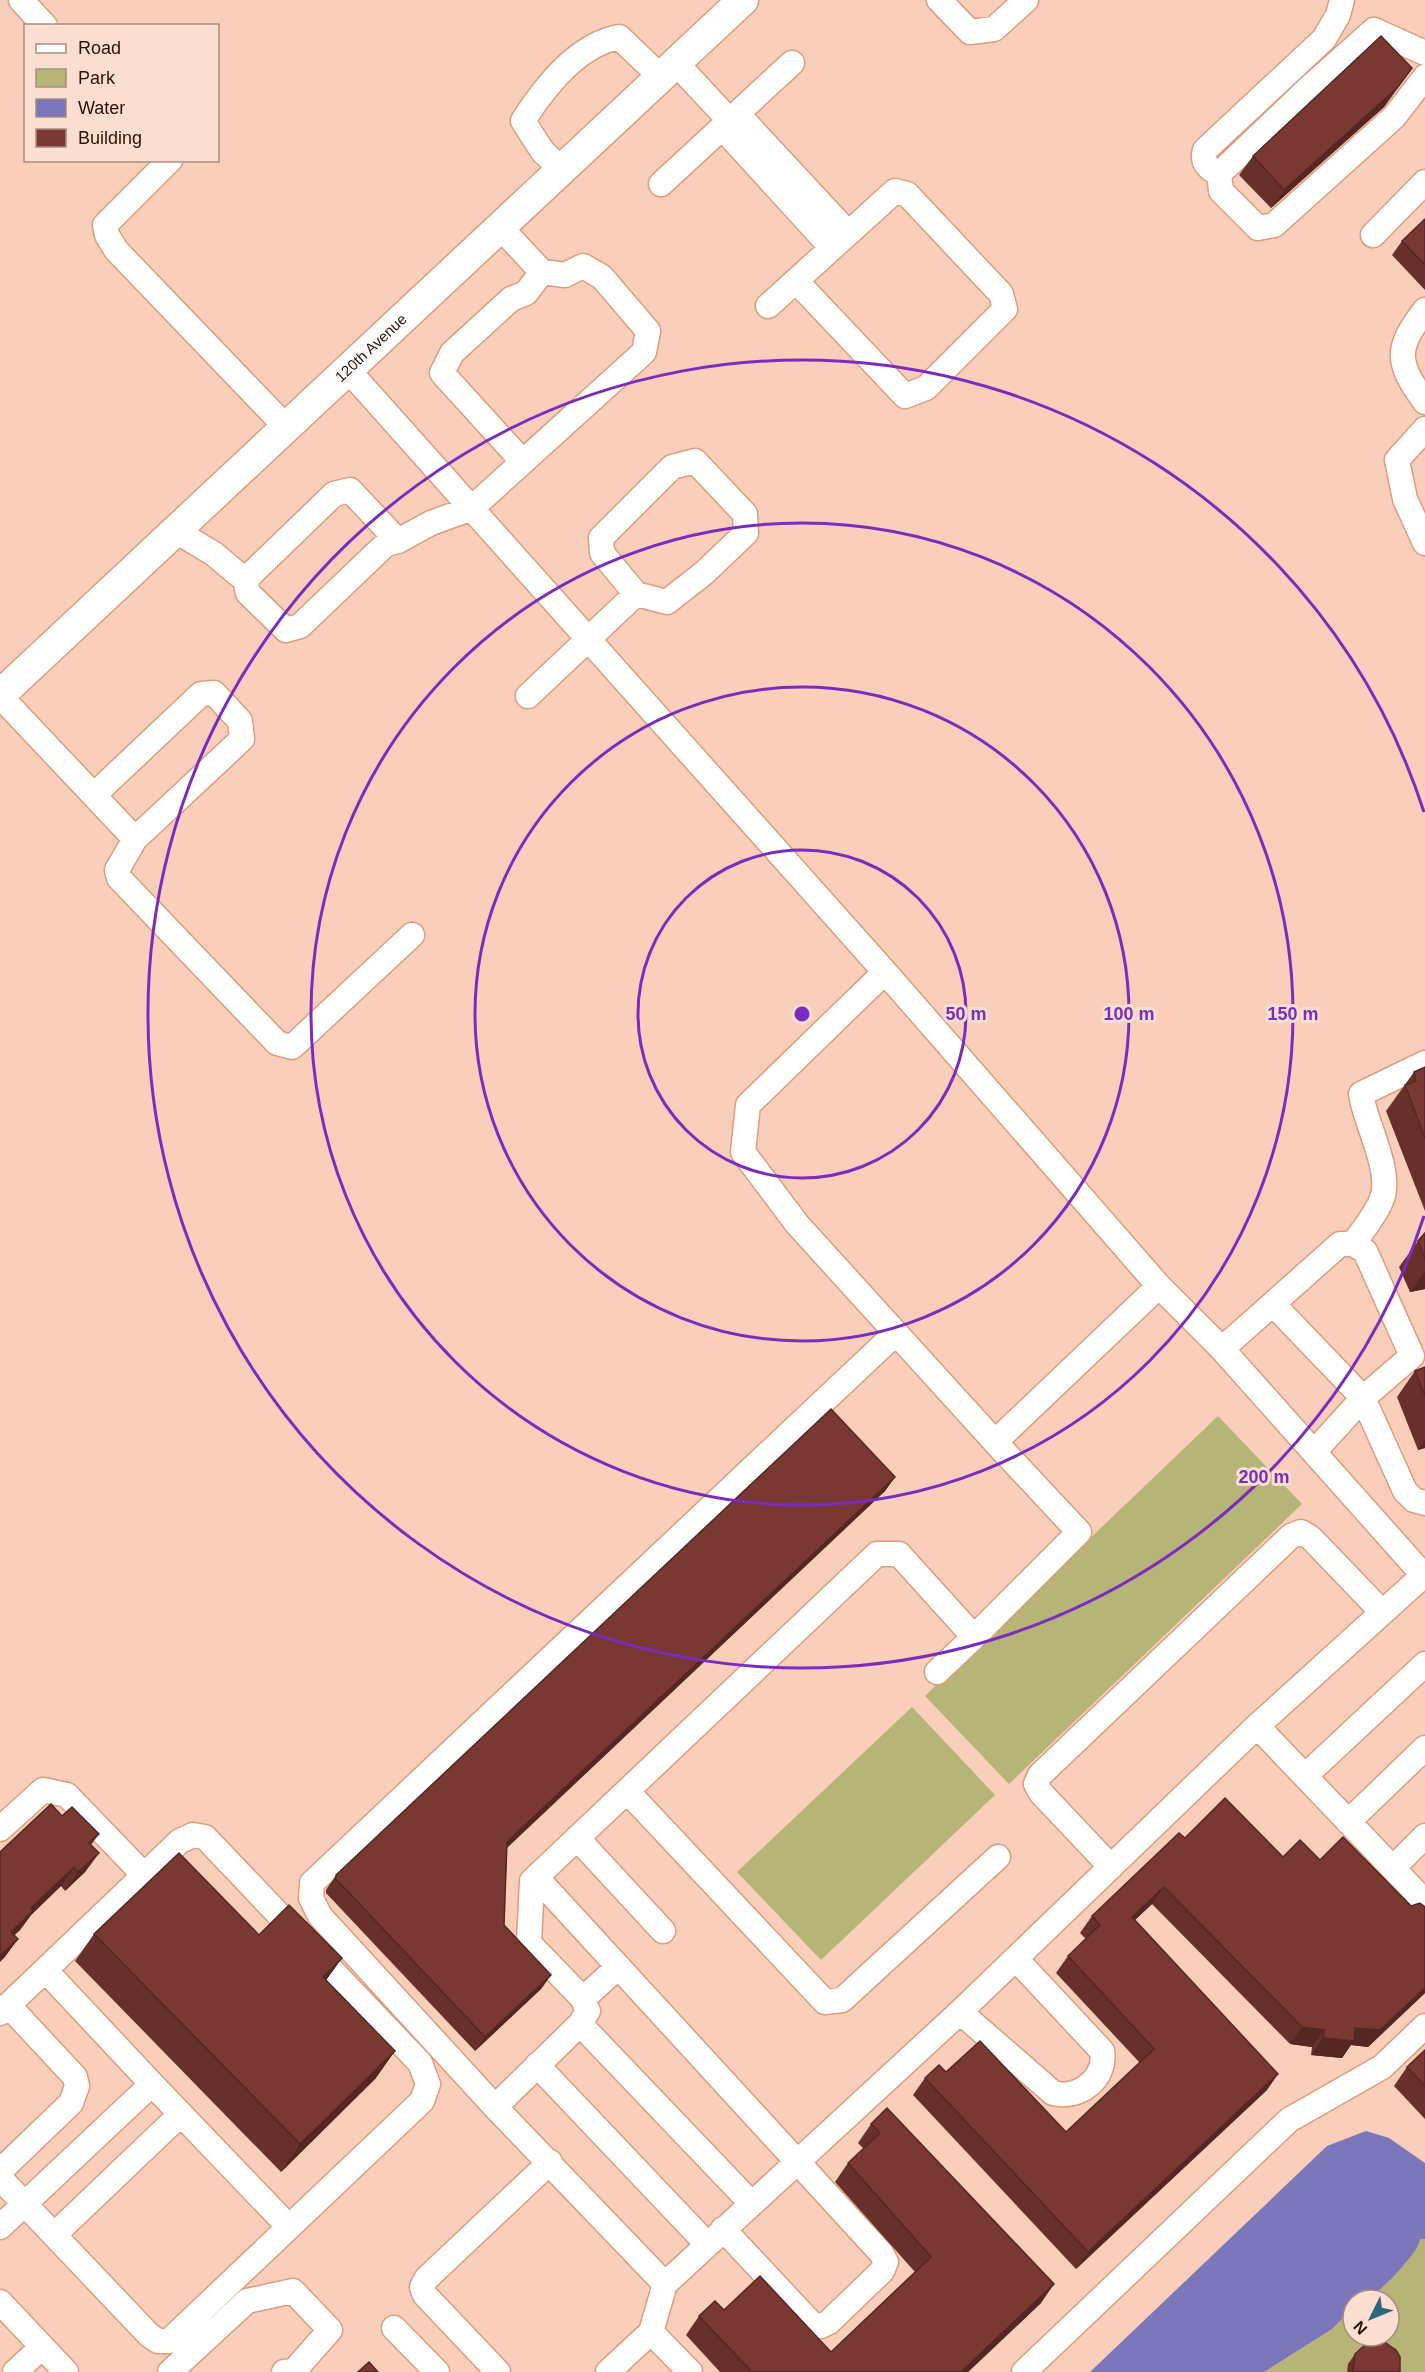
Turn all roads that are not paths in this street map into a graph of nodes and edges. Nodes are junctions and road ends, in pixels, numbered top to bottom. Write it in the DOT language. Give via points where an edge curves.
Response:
graph roads {
  1 [pos="21,0"];
  2 [pos="743,0"];
  3 [pos="939,0"];
  4 [pos="1026,0"];
  5 [pos="1342,0"];
  6 [pos="43,24"];
  7 [pos="1425,53"];
  8 [pos="792,63"];
  9 [pos="668,70"];
  10 [pos="1425,77"];
  11 [pos="729,120"];
  12 [pos="168,162"];
  13 [pos="562,170"];
  14 [pos="1219,174"];
  15 [pos="1425,182"];
  16 [pos="660,184"];
  17 [pos="501,228"];
  18 [pos="1373,235"];
  19 [pos="840,240"];
  20 [pos="542,272"];
  21 [pos="796,281"];
  22 [pos="768,306"];
  23 [pos="1425,310"];
  24 [pos="349,370"];
  25 [pos="1425,402"];
  26 [pos="287,428"];
  27 [pos="1425,429"];
  28 [pos="523,462"];
  29 [pos="472,508"];
  30 [pos="176,531"];
  31 [pos="398,541"];
  32 [pos="1425,543"];
  33 [pos="245,580"];
  34 [pos="636,594"];
  35 [pos="588,639"];
  36 [pos="0,696"];
  37 [pos="528,696"];
  38 [pos="94,795"];
  39 [pos="135,839"];
  40 [pos="412,935"];
  41 [pos="885,972"];
  42 [pos="1425,1064"];
  43 [pos="1353,1244"];
  44 [pos="1160,1286"];
  45 [pos="1273,1304"];
  46 [pos="896,1332"];
  47 [pos="1222,1349"];
  48 [pos="1363,1398"];
  49 [pos="995,1442"];
  50 [pos="1314,1452"];
  51 [pos="1425,1503"];
  52 [pos="1424,1575"];
  53 [pos="1382,1612"];
  54 [pos="974,1637"];
  55 [pos="1425,1664"];
  56 [pos="938,1672"];
  57 [pos="1257,1726"];
  58 [pos="1425,1748"];
  59 [pos="1305,1776"];
  60 [pos="627,1791"];
  61 [pos="1348,1822"];
  62 [pos="0,1829"];
  63 [pos="1425,1836"];
  64 [pos="577,1838"];
  65 [pos="998,1857"];
  66 [pos="1111,1867"];
  67 [pos="1393,1868"];
  68 [pos="144,1875"];
  69 [pos="536,1877"];
  70 [pos="1425,1902"];
  71 [pos="663,1931"];
  72 [pos="1016,1959"];
  73 [pos="618,1967"];
  74 [pos="45,1970"];
  75 [pos="583,1999"];
  76 [pos="4,2009"];
  77 [pos="960,2012"];
  78 [pos="580,2024"];
  79 [pos="1425,2026"];
  80 [pos="537,2065"];
  81 [pos="152,2084"];
  82 [pos="495,2107"];
  83 [pos="181,2114"];
  84 [pos="796,2161"];
  85 [pos="550,2162"];
  86 [pos="0,2170"];
  87 [pos="0,2178"];
  88 [pos="751,2203"];
  89 [pos="25,2205"];
  90 [pos="0,2227"];
  91 [pos="289,2227"];
  92 [pos="54,2235"];
  93 [pos="715,2236"];
  94 [pos="665,2284"];
  95 [pos="0,2302"];
  96 [pos="394,2328"];
  97 [pos="651,2331"];
  98 [pos="42,2347"];
  99 [pos="15,2372"];
  100 [pos="66,2372"];
  101 [pos="170,2372"];
  102 [pos="284,2372"];
  103 [pos="437,2372"];
  104 [pos="498,2372"];
  105 [pos="608,2372"];
  106 [pos="690,2372"];
  107 [pos="1024,2372"];
  1 -- 6 [label="street"];
  2 -- 9 [label="main road, 120th Avenue"];
  3 -- 4 [label="street" via="970,32 994,29"];
  5 -- 14 [label="street" via="1324,39 1205,150 1204,161"];
  7 -- 14 [label="street" via="1374,30"];
  8 -- 11 [label="street"];
  9 -- 11 [label="street"];
  9 -- 13 [label="main road, 120th Avenue"];
  9 -- 13 [label="street" via="619,37 605,39 571,62 535,102 523,122 543,152"];
  10 -- 14 [label="street" via="1394,117 1274,225 1258,228 1237,209 1221,191"];
  11 -- 16 [label="street"];
  11 -- 19 [label="street" via="745,122 782,178"];
  12 -- 26 [label="street" via="105,225 107,236"];
  13 -- 17 [label="main road, 120th Avenue"];
  15 -- 18 [label="street"];
  17 -- 20 [label="street"];
  17 -- 24 [label="main road, 120th Avenue"];
  19 -- 21 [label="street"];
  19 -- 21 [label="street" via="895,191 907,194 1001,294 1005,309 926,388 905,396"];
  20 -- 28 [label="street" via="526,293 511,299 452,353 442,373"];
  20 -- 28 [label="street" via="565,275 583,266 602,277 648,331 644,352"];
  21 -- 22 [label="street"];
  23 -- 25 [label="street" via="1407,334 1401,358 1412,385"];
  24 -- 26 [label="main road, 120th Avenue"];
  24 -- 29 [label="street"];
  26 -- 30 [label="main road, 120th Avenue"];
  27 -- 32 [label="street" via="1397,460 1405,499"];
  28 -- 29 [label="street"];
  29 -- 31 [label="street"];
  29 -- 35 [label="street"];
  30 -- 33 [label="street" via="214,554"];
  30 -- 36 [label="main road, 120th Avenue"];
  31 -- 33 [label="street" via="350,490 334,494"];
  31 -- 33 [label="street" via="386,544 300,626 286,630 248,593"];
  34 -- 34 [label="street" via="667,602 746,533 745,514 695,461 672,467 601,538 602,553"];
  34 -- 35 [label="street"];
  35 -- 37 [label="street"];
  35 -- 41 [label="street"];
  36 -- 38 [label="street"];
  38 -- 39 [label="street"];
  38 -- 39 [label="street" via="201,694 214,693 240,721 242,739"];
  39 -- 40 [label="street" via="117,870 119,878 277,1043 292,1047"];
  41 -- 44 [label="street"];
  41 -- 46 [label="street" via="748,1105 743,1152 797,1224"];
  42 -- 43 [label="street" via="1361,1094 1363,1112 1383,1162 1382,1200"];
  43 -- 45 [label="street" via="1340,1244"];
  43 -- 48 [label="street" via="1365,1251 1412,1356"];
  44 -- 47 [label="street"];
  44 -- 49 [label="street"];
  45 -- 47 [label="street"];
  45 -- 48 [label="street"];
  46 -- 49 [label="street"];
  46 -- 82 [label="street" via="312,1883 311,1898 320,1916"];
  47 -- 50 [label="street"];
  48 -- 50 [label="street"];
  48 -- 51 [label="street" via="1405,1491 1414,1500"];
  49 -- 54 [label="street" via="1079,1532"];
  50 -- 52 [label="street"];
  52 -- 53 [label="street"];
  53 -- 57 [label="street"];
  53 -- 66 [label="street" via="1311,1538 1301,1532 1291,1536 1036,1784"];
  54 -- 56 [label="street"];
  54 -- 60 [label="street" via="899,1554 877,1554"];
  55 -- 59 [label="street"];
  57 -- 59 [label="street"];
  57 -- 66 [label="street"];
  58 -- 61 [label="street"];
  59 -- 61 [label="street"];
  60 -- 64 [label="street"];
  60 -- 65 [label="street" via="825,2002 842,2000"];
  61 -- 67 [label="street"];
  62 -- 68 [label="street" via="43,1790 54,1791 67,1796"];
  63 -- 67 [label="street"];
  64 -- 69 [label="street"];
  64 -- 71 [label="street"];
  66 -- 72 [label="street"];
  67 -- 70 [label="street"];
  68 -- 74 [label="street"];
  68 -- 91 [label="street" via="180,1841 194,1835 205,1837 420,2063 428,2084 422,2101"];
  69 -- 73 [label="street"];
  69 -- 75 [label="street" via="532,1881 529,1942"];
  72 -- 77 [label="street"];
  72 -- 77 [label="street" via="1102,2051 1104,2061 1086,2088 1065,2096 1053,2093"];
  73 -- 75 [label="street"];
  73 -- 84 [label="street"];
  74 -- 76 [label="street"];
  74 -- 81 [label="street"];
  75 -- 78 [label="street" via="588,2011"];
  76 -- 86 [label="street" via="75,2077 77,2086 71,2103"];
  77 -- 84 [label="street"];
  78 -- 80 [label="street"];
  78 -- 88 [label="street"];
  79 -- 107 [label="street" via="1382,2067 1289,2120"];
  80 -- 82 [label="street"];
  80 -- 93 [label="street"];
  81 -- 83 [label="street"];
  81 -- 89 [label="street"];
  82 -- 85 [label="street"];
  83 -- 91 [label="street"];
  83 -- 92 [label="street"];
  84 -- 88 [label="street"];
  84 -- 93 [label="street" via="886,2262 882,2271 829,2322 821,2326 811,2324"];
  85 -- 94 [label="street"];
  85 -- 104 [label="street" via="422,2287 425,2295"];
  87 -- 89 [label="street"];
  88 -- 93 [label="street"];
  89 -- 90 [label="street"];
  89 -- 92 [label="street"];
  91 -- 92 [label="street" via="169,2340 158,2341"];
  93 -- 94 [label="street"];
  94 -- 97 [label="street"];
  95 -- 98 [label="street"];
  96 -- 103 [label="street"];
  97 -- 105 [label="street"];
  97 -- 106 [label="street"];
  98 -- 99 [label="street"];
  98 -- 100 [label="street"];
  101 -- 102 [label="street" via="247,2301 293,2291 330,2330 294,2371"];
}
